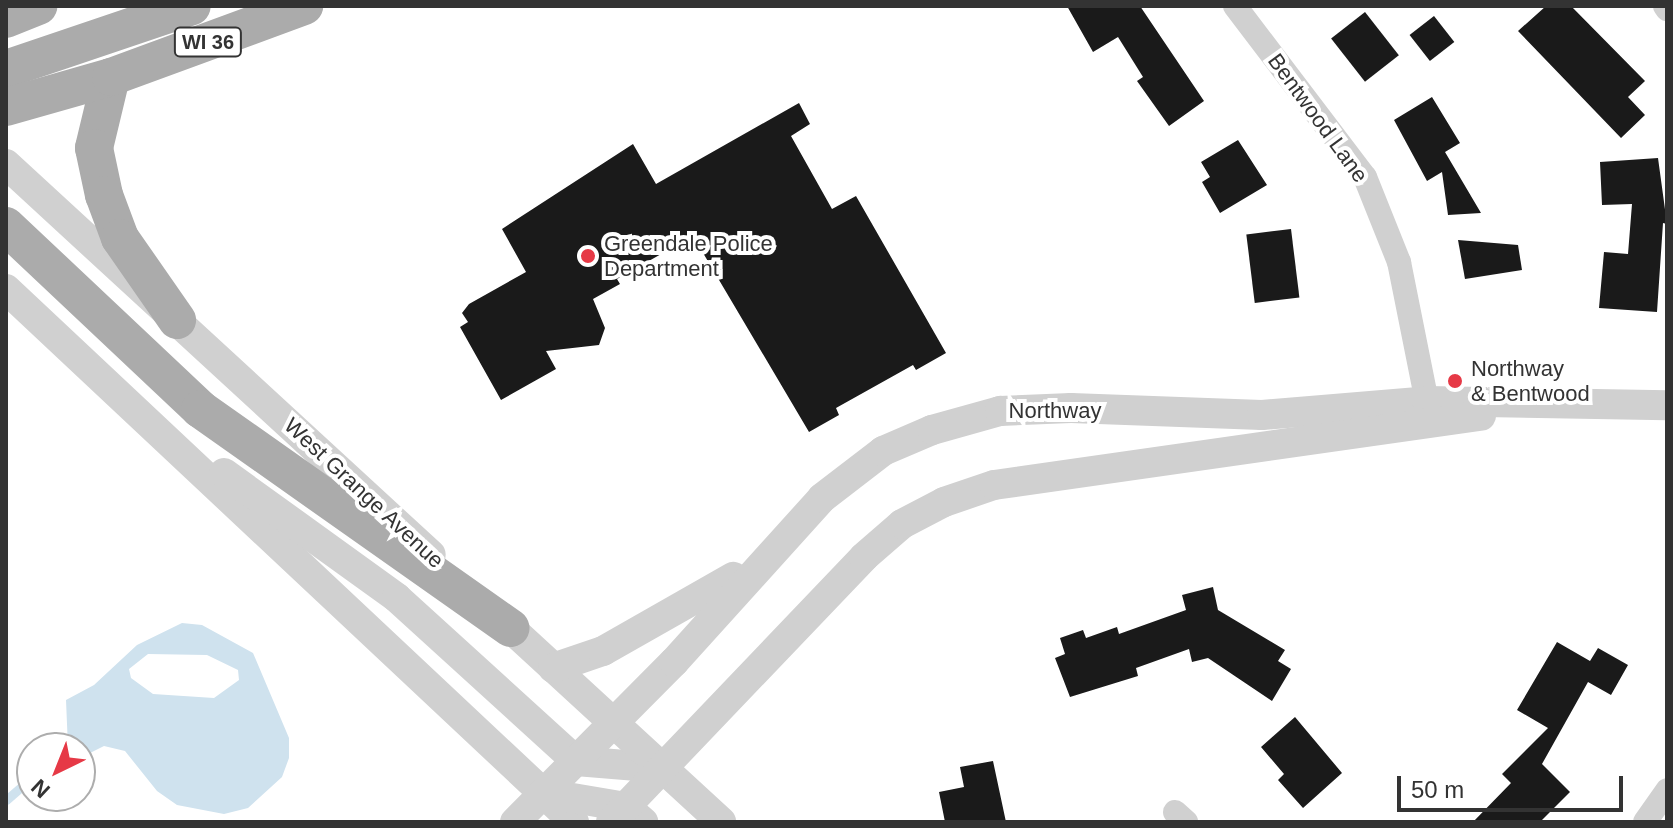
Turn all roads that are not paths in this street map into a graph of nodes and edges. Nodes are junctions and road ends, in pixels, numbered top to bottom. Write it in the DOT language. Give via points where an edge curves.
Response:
graph roads {
  1 [pos="38,6"];
  2 [pos="192,6"];
  3 [pos="304,6"];
  4 [pos="1235,6"];
  5 [pos="6,19"];
  6 [pos="6,69"];
  7 [pos="111,77"];
  8 [pos="6,107"];
  9 [pos="6,164"];
  10 [pos="6,226"];
  11 [pos="6,289"];
  12 [pos="177,320"];
  13 [pos="1667,405"];
  14 [pos="1429,412"];
  15 [pos="139,414"];
  16 [pos="771,551"];
  17 [pos="510,628"];
  18 [pos="553,668"];
  19 [pos="614,724"];
  20 [pos="576,761"];
  21 [pos="662,768"];
  22 [pos="1667,790"];
  23 [pos="543,793"];
  24 [pos="627,817"];
  25 [pos="515,822"];
  26 [pos="574,822"];
  27 [pos="721,822"];
  28 [pos="1645,822"];
  1 -- 5 [label="main road"];
  2 -- 6 [label="main road"];
  3 -- 7 [label="main road, WI 36"];
  4 -- 14 [label="street, Bentwood Lane" via="1365,177 1399,262"];
  7 -- 8 [label="main road, WI 36"];
  7 -- 12 [label="main road" via="94,148 104,195 120,238"];
  9 -- 12 [label="street, West Grange Avenue"];
  10 -- 17 [label="main road" via="200,409"];
  11 -- 15 [label="street"];
  12 -- 17 [label="street, West Grange Avenue"];
  13 -- 14 [label="street, Northway" via="1570,403"];
  14 -- 16 [label="street, Northway" via="1000,411 932,430 883,451 822,498"];
  14 -- 21 [label="street, Northway" via="994,485 944,502 902,524 864,557"];
  15 -- 20 [label="street" via="397,598"];
  15 -- 23 [label="street"];
  16 -- 18 [label="street" via="702,599 603,651"];
  16 -- 19 [label="street, Northway"];
  17 -- 18 [label="street, West Grange Avenue"];
  18 -- 19 [label="street, West Grange Avenue"];
  19 -- 20 [label="street, Northway"];
  19 -- 21 [label="street, West Grange Avenue"];
  20 -- 21 [label="street"];
  20 -- 23 [label="street, Northway"];
  21 -- 24 [label="street, Northway"];
  21 -- 27 [label="street, West Grange Avenue"];
  22 -- 28 [label="street"];
  23 -- 24 [label="street"];
  23 -- 25 [label="street, Northway"];
  23 -- 26 [label="street"];
}
